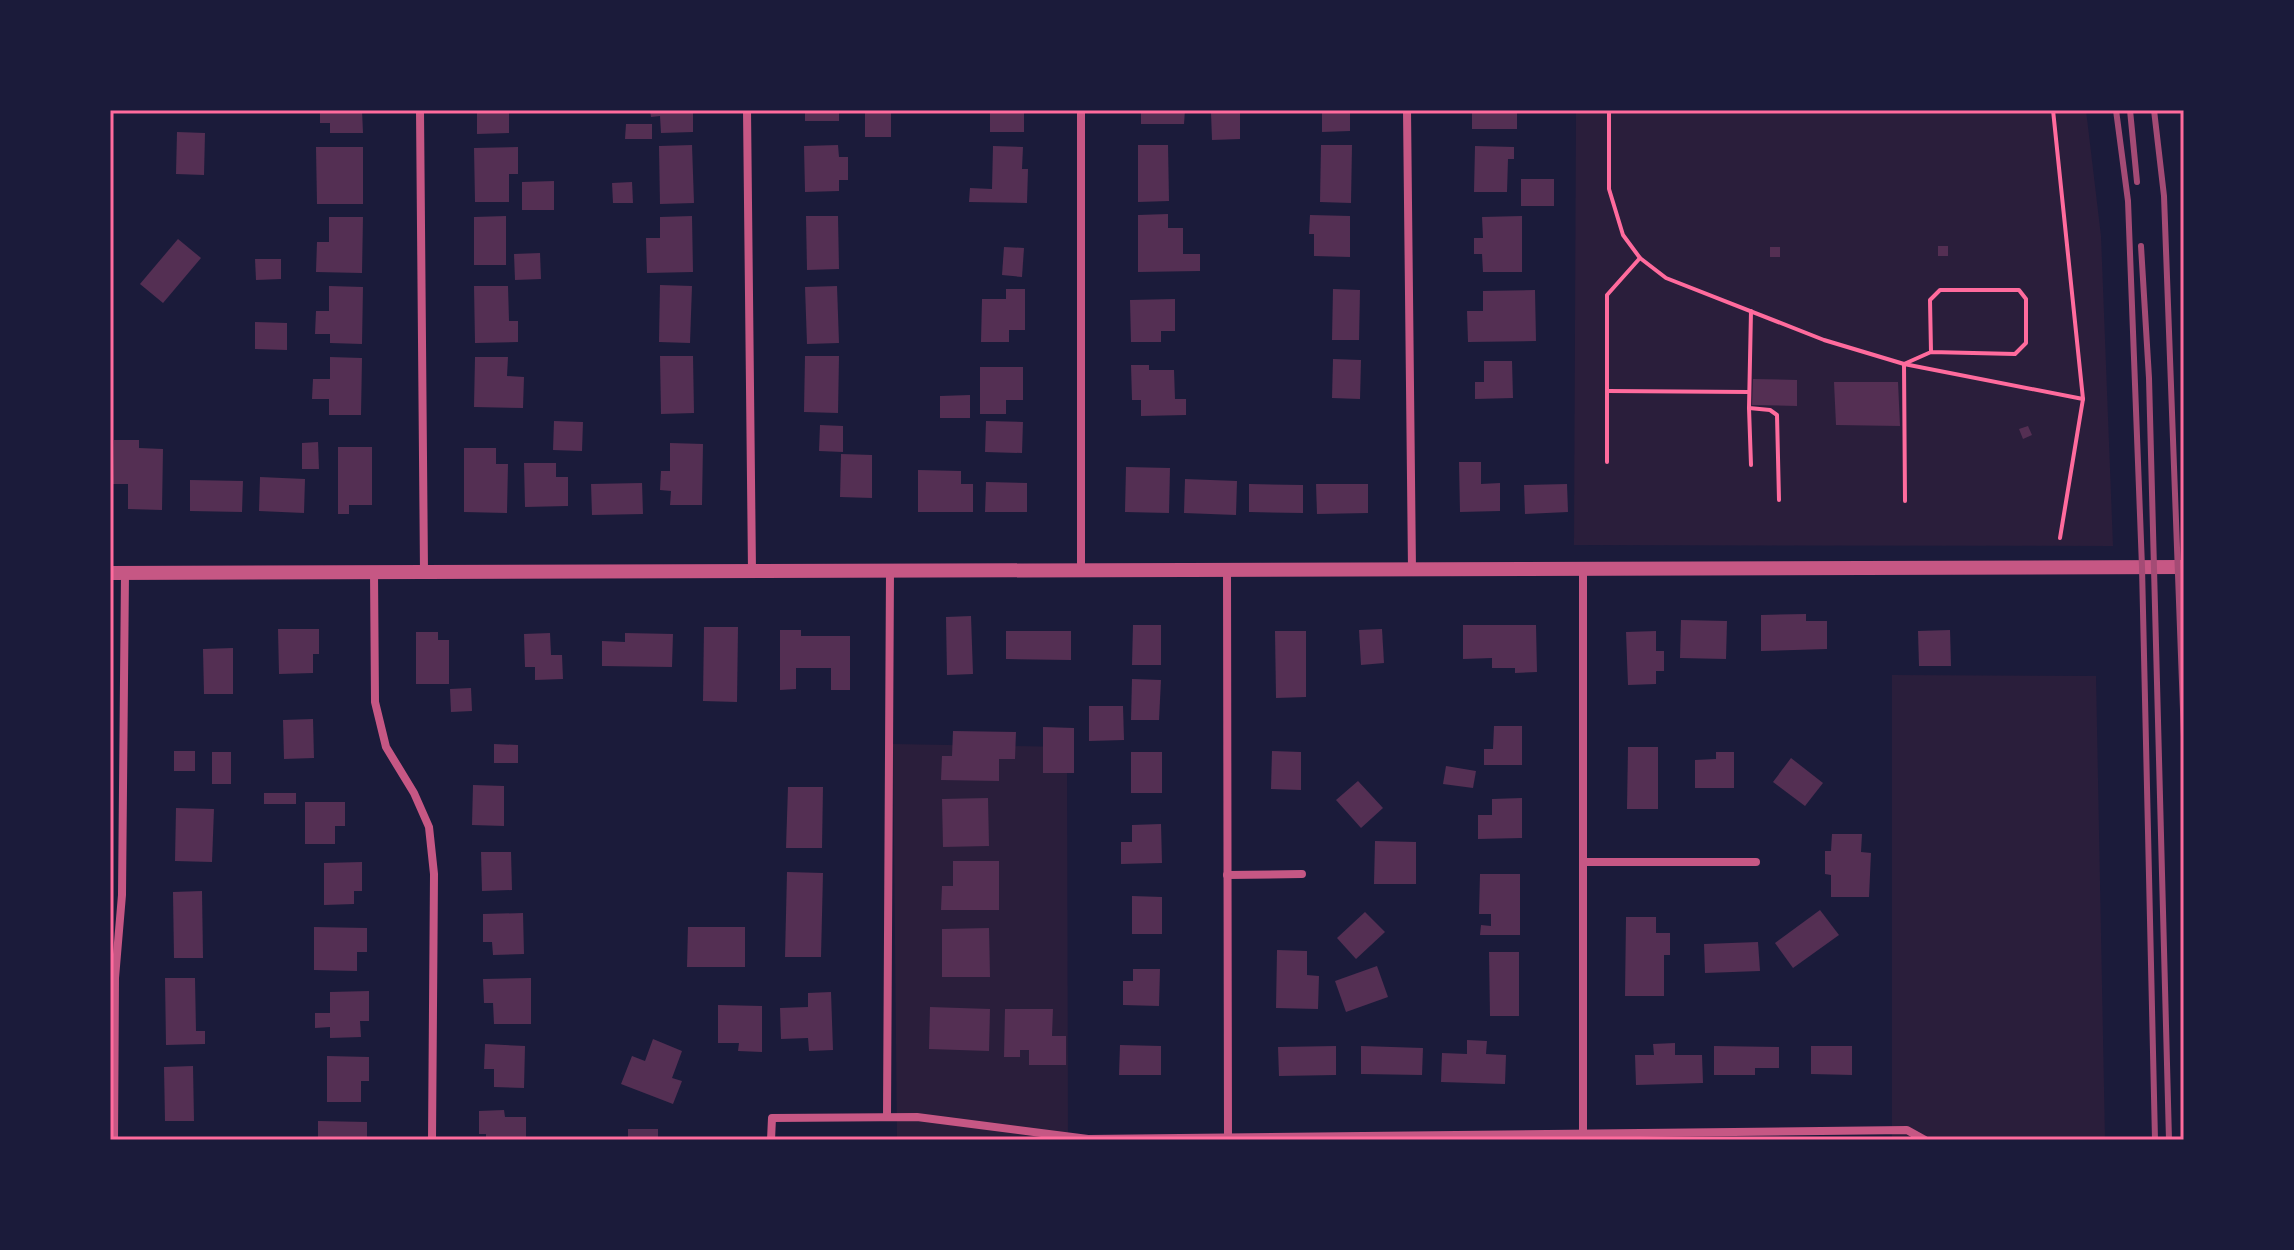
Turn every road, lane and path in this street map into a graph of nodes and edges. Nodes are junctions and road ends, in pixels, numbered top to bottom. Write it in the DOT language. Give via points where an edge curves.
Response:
graph roads {
  1 [pos="420,110"];
  2 [pos="747,110"];
  3 [pos="1081,110"];
  4 [pos="1407,110"];
  5 [pos="1609,110"];
  6 [pos="2053,110"];
  7 [pos="1640,258"];
  8 [pos="1751,311"];
  9 [pos="1931,352"];
  10 [pos="1904,364"];
  11 [pos="1607,391"];
  12 [pos="1749,392"];
  13 [pos="2083,399"];
  14 [pos="1749,408"];
  15 [pos="1607,462"];
  16 [pos="1751,465"];
  17 [pos="1779,500"];
  18 [pos="1905,501"];
  19 [pos="2060,538"];
  20 [pos="2184,567"];
  21 [pos="1583,569"];
  22 [pos="1081,570"];
  23 [pos="1227,570"];
  24 [pos="1412,570"];
  25 [pos="752,571"];
  26 [pos="890,571"];
  27 [pos="374,572"];
  28 [pos="424,572"];
  29 [pos="118,573"];
  30 [pos="1583,862"];
  31 [pos="1756,862"];
  32 [pos="1302,874"];
  33 [pos="1227,875"];
  34 [pos="112,978"];
  35 [pos="887,1117"];
  36 [pos="1583,1137"];
  37 [pos="1228,1139"];
  38 [pos="114,1140"];
  39 [pos="432,1140"];
  40 [pos="771,1140"];
  41 [pos="1925,1140"];
  1 -- 28 [label="street"];
  2 -- 25 [label="street"];
  3 -- 22 [label="street"];
  4 -- 24 [label="street"];
  5 -- 7 [label="path" via="1609,189 1623,235"];
  6 -- 13 [label="path"];
  7 -- 8 [label="path" via="1666,278"];
  7 -- 11 [label="path" via="1607,295"];
  8 -- 10 [label="path"];
  8 -- 12 [label="path"];
  9 -- 9 [label="path" via="2015,354 2026,343 2026,299 2019,290 1940,290 1930,300"];
  9 -- 10 [label="path"];
  10 -- 13 [label="path"];
  10 -- 18 [label="path"];
  11 -- 12 [label="path"];
  11 -- 15 [label="path"];
  12 -- 14 [label="path"];
  13 -- 19 [label="path"];
  14 -- 16 [label="path"];
  14 -- 17 [label="path" via="1777,415"];
  20 -- 21 [label="street"];
  21 -- 24 [label="street"];
  21 -- 30 [label="street"];
  22 -- 23 [label="street"];
  22 -- 26 [label="street"];
  23 -- 24 [label="street"];
  23 -- 33 [label="street"];
  25 -- 26 [label="street"];
  25 -- 28 [label="street"];
  26 -- 35 [label="street"];
  27 -- 28 [label="street"];
  27 -- 29 [label="street"];
  27 -- 39 [label="street" via="375,702 386,747 429,827 434,874"];
  29 -- 34 [label="street" via="122,895"];
  30 -- 31 [label="street"];
  30 -- 36 [label="street"];
  32 -- 33 [label="street"];
  33 -- 37 [label="street"];
  34 -- 38 [label="street"];
  35 -- 37 [label="street" via="1088,1139"];
  35 -- 40 [label="street" via="772,1118"];
  36 -- 37 [label="street"];
  36 -- 41 [label="street" via="1907,1130"];
}
